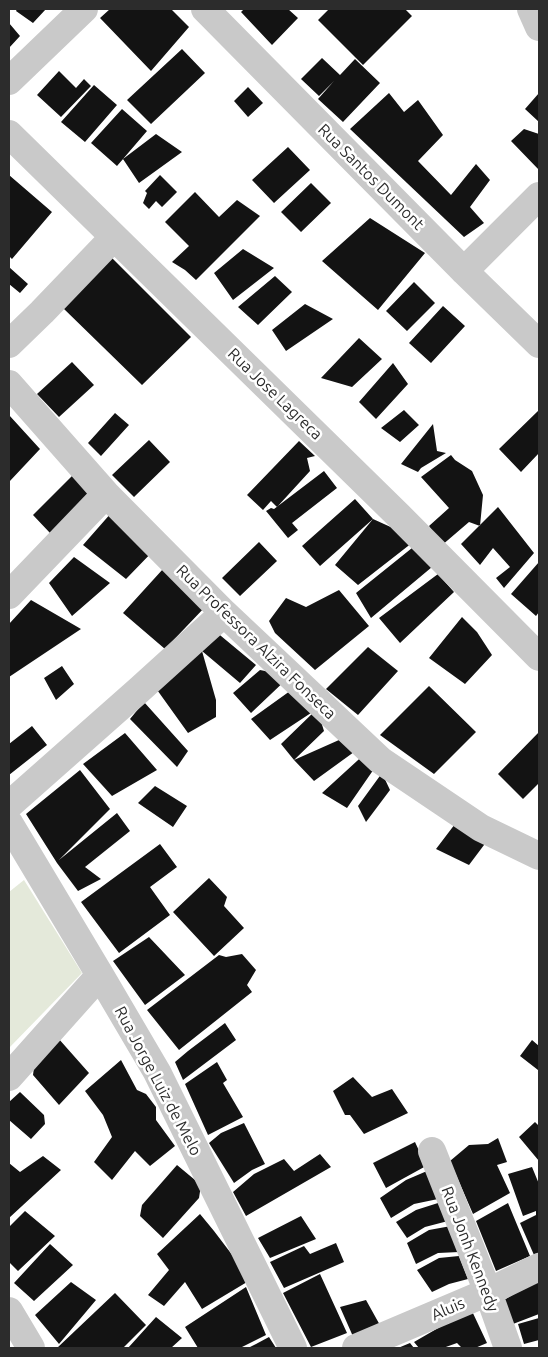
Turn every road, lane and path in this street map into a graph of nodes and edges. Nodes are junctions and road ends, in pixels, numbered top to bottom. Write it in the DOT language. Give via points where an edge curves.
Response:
graph roads {
  1 [pos="84,9"];
  2 [pos="205,9"];
  3 [pos="531,9"];
  4 [pos="539,26"];
  5 [pos="9,81"];
  6 [pos="9,134"];
  7 [pos="539,196"];
  8 [pos="114,237"];
  9 [pos="464,271"];
  10 [pos="9,344"];
  11 [pos="539,344"];
  12 [pos="9,384"];
  13 [pos="106,494"];
  14 [pos="9,595"];
  15 [pos="224,613"];
  16 [pos="539,657"];
  17 [pos="9,805"];
  18 [pos="9,823"];
  19 [pos="539,856"];
  20 [pos="100,975"];
  21 [pos="9,1077"];
  22 [pos="432,1151"];
  23 [pos="539,1267"];
  24 [pos="488,1292"];
  25 [pos="9,1310"];
  26 [pos="31,1348"];
  27 [pos="293,1348"];
  28 [pos="356,1348"];
  29 [pos="508,1348"];
  1 -- 5 [label="street"];
  2 -- 9 [label="street, Rua Santos Dumont"];
  3 -- 4 [label="street"];
  6 -- 8 [label="street, Rua Jose Lagreca"];
  7 -- 9 [label="street"];
  8 -- 10 [label="street"];
  8 -- 16 [label="street, Rua Jose Lagreca"];
  9 -- 11 [label="street, Rua Santos Dumont"];
  12 -- 13 [label="street, Rua Professora Alzira Fonseca"];
  13 -- 14 [label="street"];
  13 -- 15 [label="street, Rua Professora Alzira Fonseca"];
  15 -- 17 [label="street"];
  15 -- 19 [label="street, Rua Professora Alzira Fonseca" via="380,760 481,828"];
  18 -- 20 [label="street, Rua Jorge Luiz de Melo"];
  20 -- 21 [label="street"];
  20 -- 27 [label="street, Rua Jorge Luiz de Melo" via="157,1072"];
  22 -- 24 [label="street, Rua Jonh Kennedy"];
  23 -- 24 [label="street, Aluis"];
  24 -- 28 [label="street, Aluis"];
  24 -- 29 [label="street, Rua Jonh Kennedy"];
  25 -- 26 [label="street"];
}
